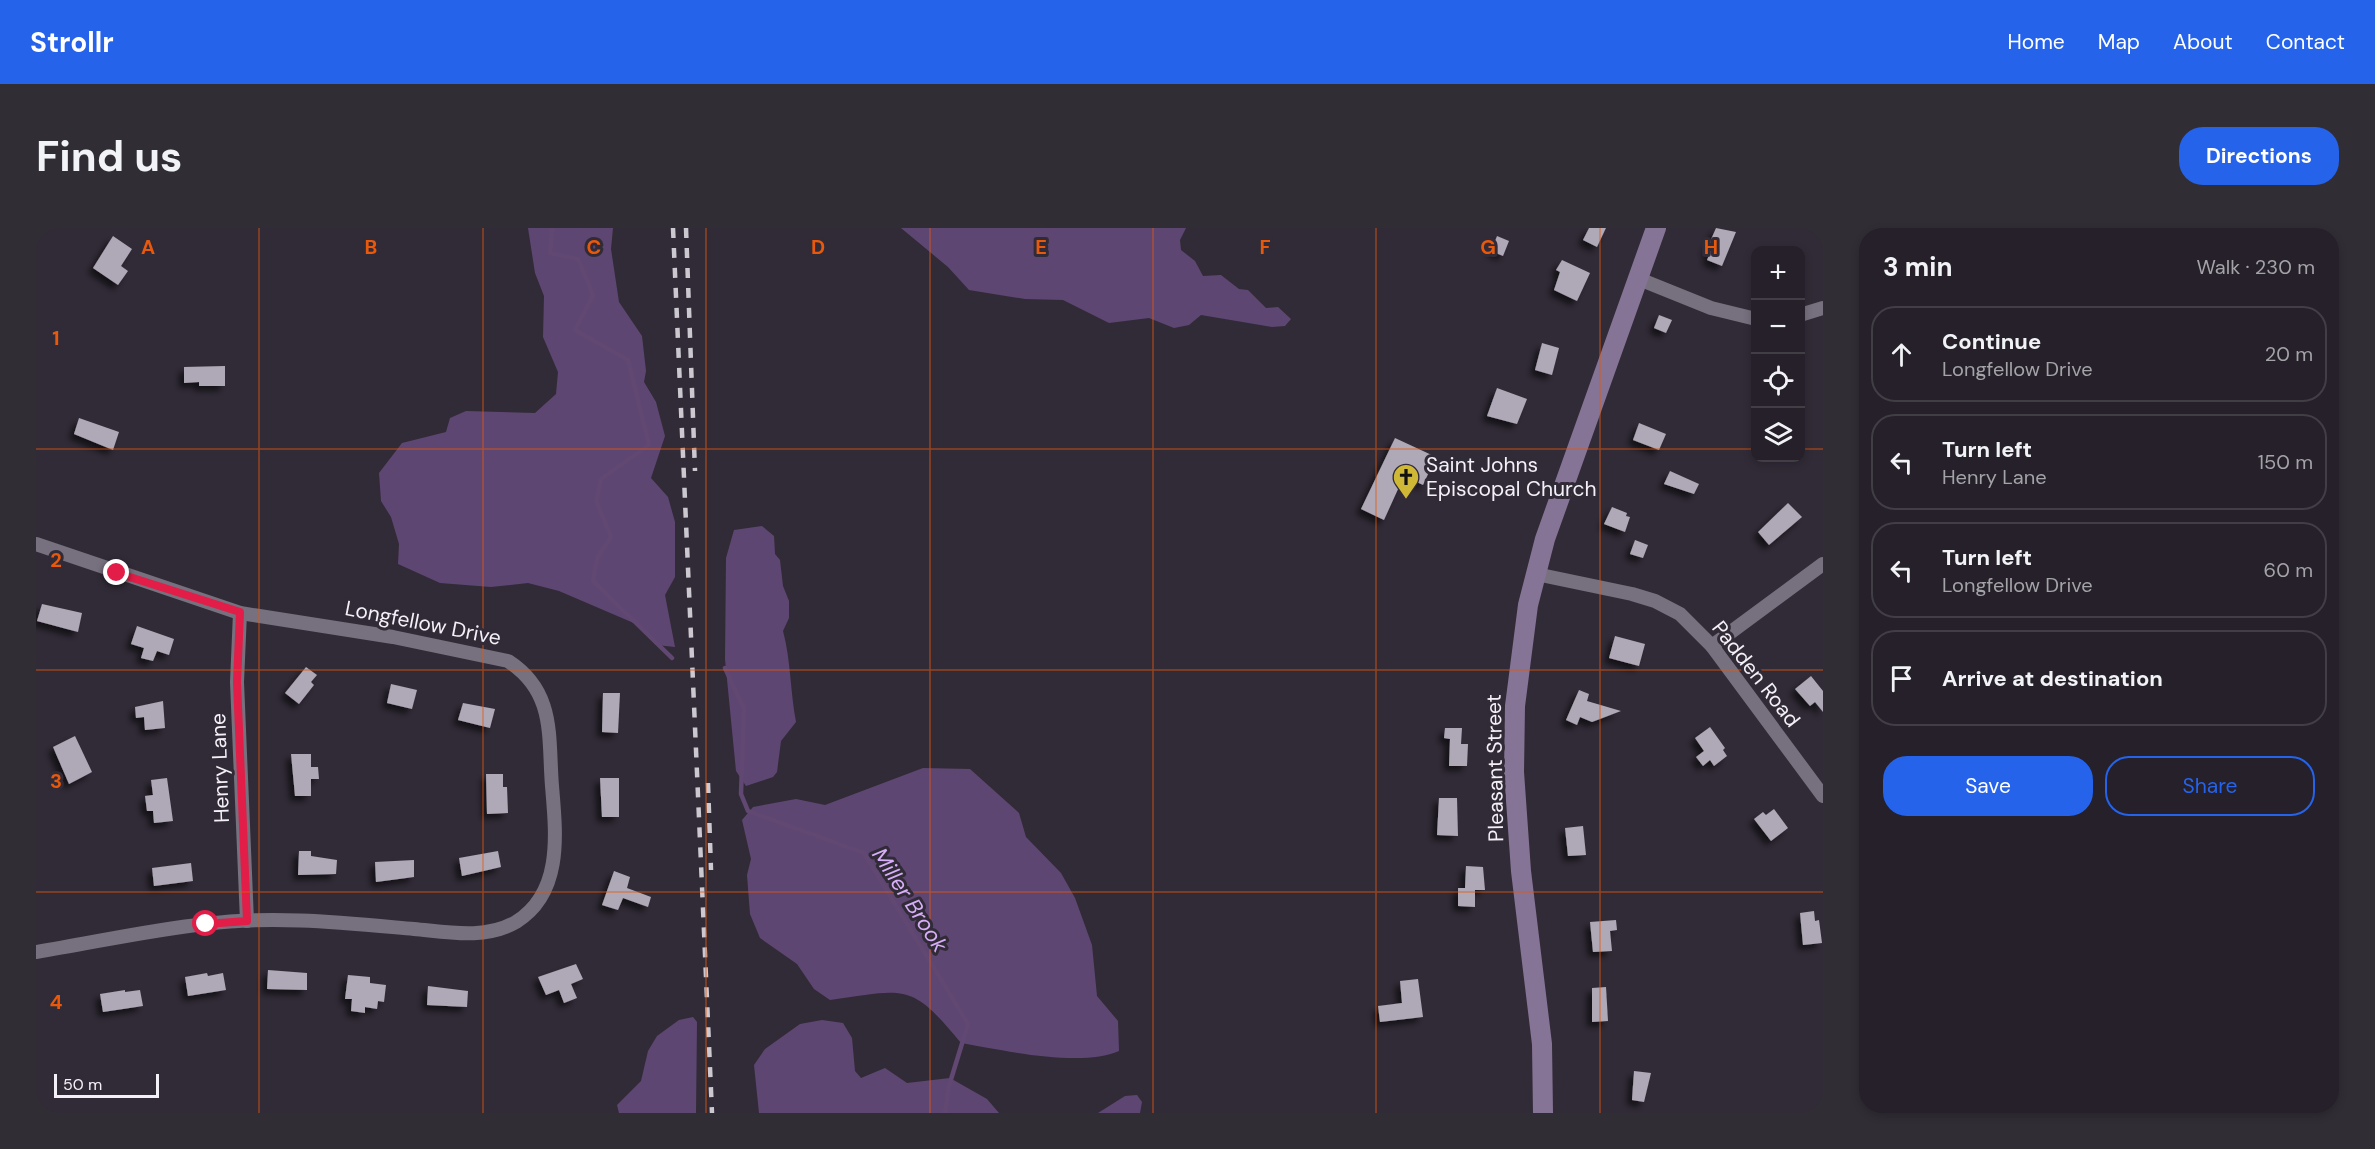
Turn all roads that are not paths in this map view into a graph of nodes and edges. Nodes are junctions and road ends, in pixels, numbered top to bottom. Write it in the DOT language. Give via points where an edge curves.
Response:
graph roads {
  1 [pos="1656,228"];
  2 [pos="1639,279"];
  3 [pos="1823,308"];
  4 [pos="1805,313"];
  5 [pos="1751,318"];
  6 [pos="36,544"];
  7 [pos="1823,564"];
  8 [pos="1536,574"];
  9 [pos="240,612"];
  10 [pos="1712,646"];
  11 [pos="1823,796"];
  12 [pos="247,921"];
  13 [pos="36,952"];
  14 [pos="1543,1113"];
  1 -- 2 [label="street, Pleasant Street"];
  2 -- 5 [label="street" via="1711,308"];
  2 -- 8 [label="street, Pleasant Street" via="1545,539"];
  3 -- 4 [label="street"];
  6 -- 9 [label="street, Longfellow Drive"];
  7 -- 10 [label="street"];
  8 -- 10 [label="street, Padden Road" via="1655,601 1680,615"];
  8 -- 14 [label="street, Pleasant Street" via="1527,605 1515,706 1514,772 1521,871 1542,1044"];
  9 -- 12 [label="street, Henry Lane" via="237,682"];
  9 -- 12 [label="street, Longfellow Drive" via="471,651 508,661 522,670 539,693 550,724 556,824 549,883 529,912 501,928 469,934 358,924"];
  10 -- 11 [label="street, Padden Road"];
  12 -- 13 [label="street, Longfellow Drive"];
}
